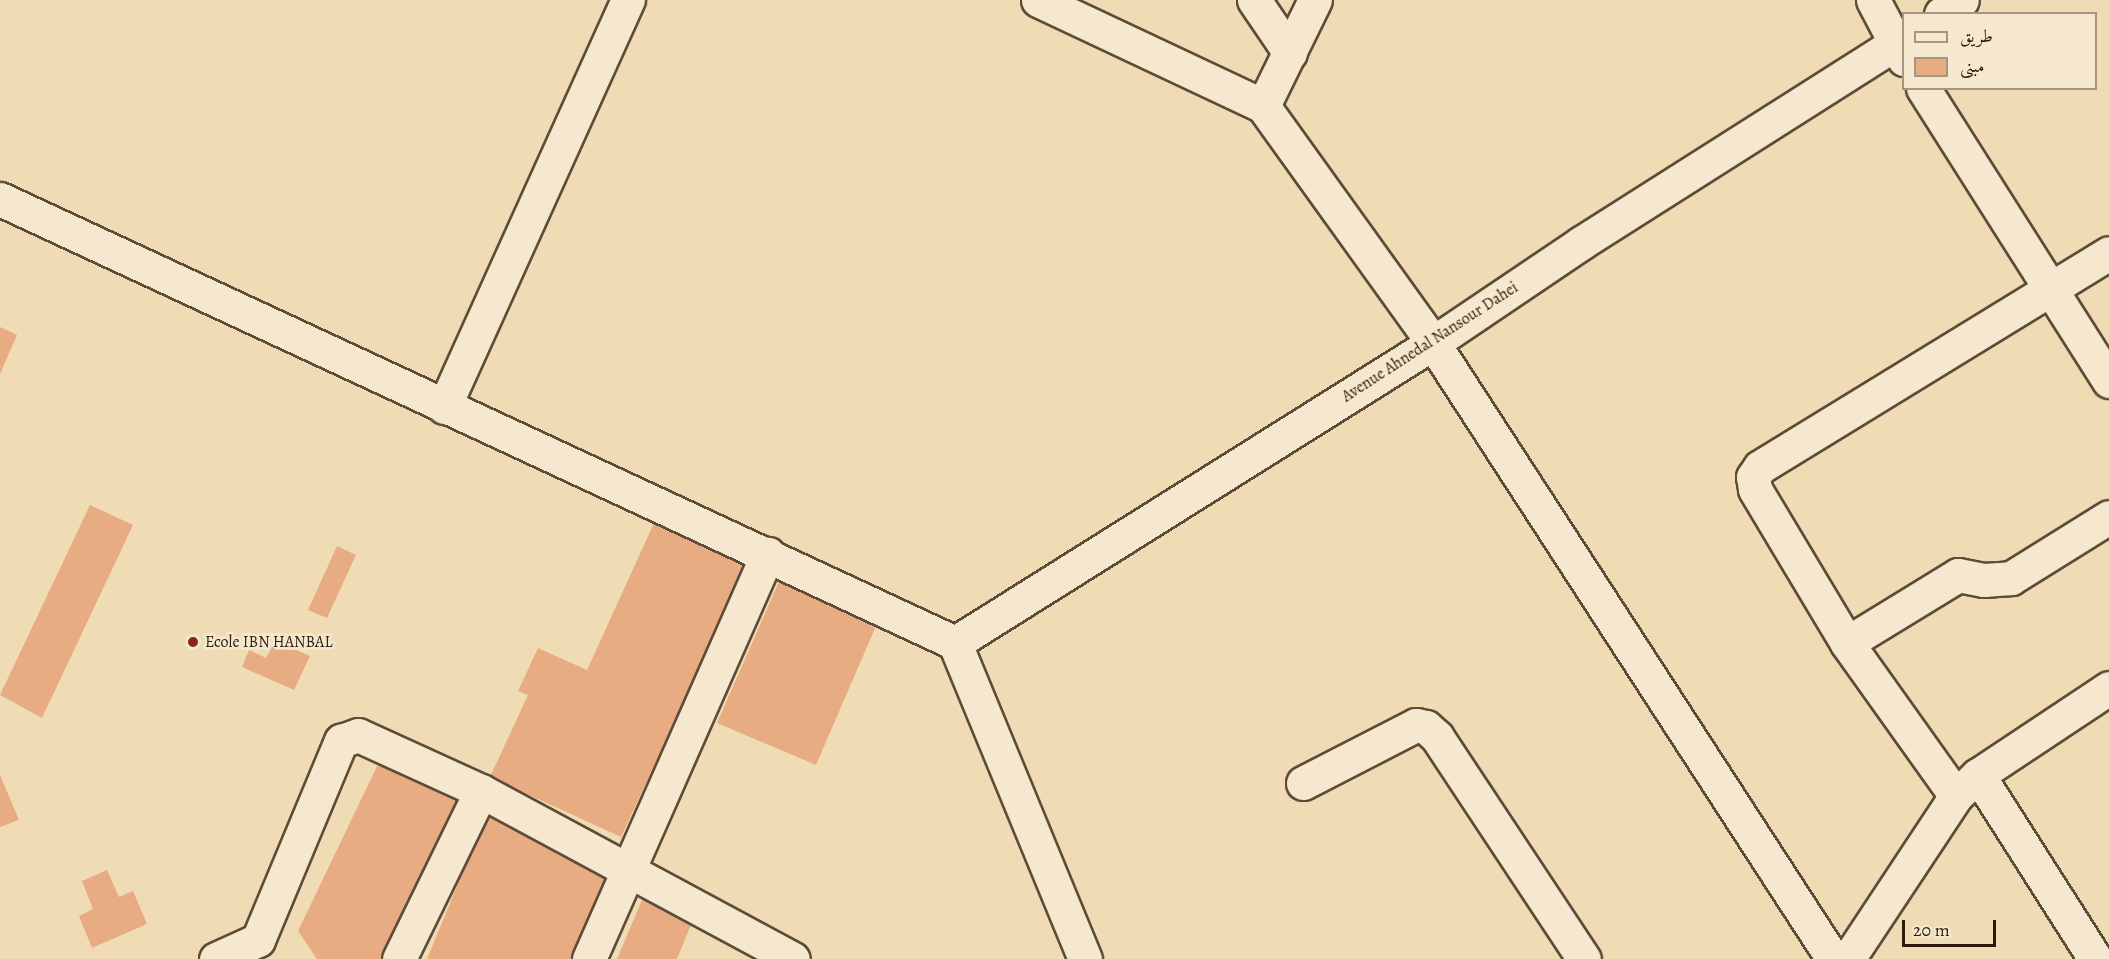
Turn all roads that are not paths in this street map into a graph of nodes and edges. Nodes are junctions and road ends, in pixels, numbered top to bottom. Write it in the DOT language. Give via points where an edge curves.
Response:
graph roads {
  1 [pos="628,0"];
  2 [pos="1038,0"];
  3 [pos="1254,0"];
  4 [pos="1315,0"];
  5 [pos="1873,0"];
  6 [pos="1962,0"];
  7 [pos="1944,12"];
  8 [pos="1900,47"];
  9 [pos="1290,53"];
  10 [pos="1924,90"];
  11 [pos="1263,106"];
  12 [pos="0,200"];
  13 [pos="2109,253"];
  14 [pos="2050,288"];
  15 [pos="1433,343"];
  16 [pos="2109,381"];
  17 [pos="444,407"];
  18 [pos="2109,517"];
  19 [pos="768,554"];
  20 [pos="955,643"];
  21 [pos="1848,643"];
  22 [pos="2109,688"];
  23 [pos="1303,783"];
  24 [pos="1967,785"];
  25 [pos="481,791"];
  26 [pos="629,867"];
  27 [pos="264,950"];
  28 [pos="216,959"];
  29 [pos="399,959"];
  30 [pos="589,959"];
  31 [pos="794,959"];
  32 [pos="1085,959"];
  33 [pos="1584,959"];
  34 [pos="1833,959"];
  35 [pos="1848,959"];
  36 [pos="2095,959"];
  1 -- 17 [label="street"];
  2 -- 11 [label="street"];
  3 -- 9 [label="street"];
  4 -- 9 [label="street"];
  5 -- 8 [label="street"];
  6 -- 7 [label="street"];
  8 -- 15 [label="street, Avenue Ahnedal Nansour Dahei" via="1581,243"];
  9 -- 11 [label="street"];
  10 -- 14 [label="street"];
  11 -- 15 [label="street"];
  12 -- 17 [label="street"];
  13 -- 14 [label="street"];
  14 -- 16 [label="street"];
  14 -- 21 [label="street" via="1760,466 1753,477 1755,489"];
  15 -- 20 [label="street, Avenue Ahnedal Nansour Dahei"];
  15 -- 34 [label="street"];
  17 -- 19 [label="street"];
  18 -- 21 [label="street" via="2011,578 1984,580 1958,575"];
  19 -- 20 [label="street"];
  19 -- 26 [label="street"];
  20 -- 32 [label="street"];
  21 -- 24 [label="street"];
  22 -- 24 [label="street"];
  23 -- 33 [label="street" via="1416,725 1426,727 1437,737"];
  24 -- 35 [label="street"];
  24 -- 36 [label="street"];
  25 -- 26 [label="street"];
  25 -- 27 [label="street" via="358,735 341,741"];
  25 -- 29 [label="street"];
  26 -- 30 [label="street"];
  26 -- 31 [label="street"];
  27 -- 28 [label="street"];
}
